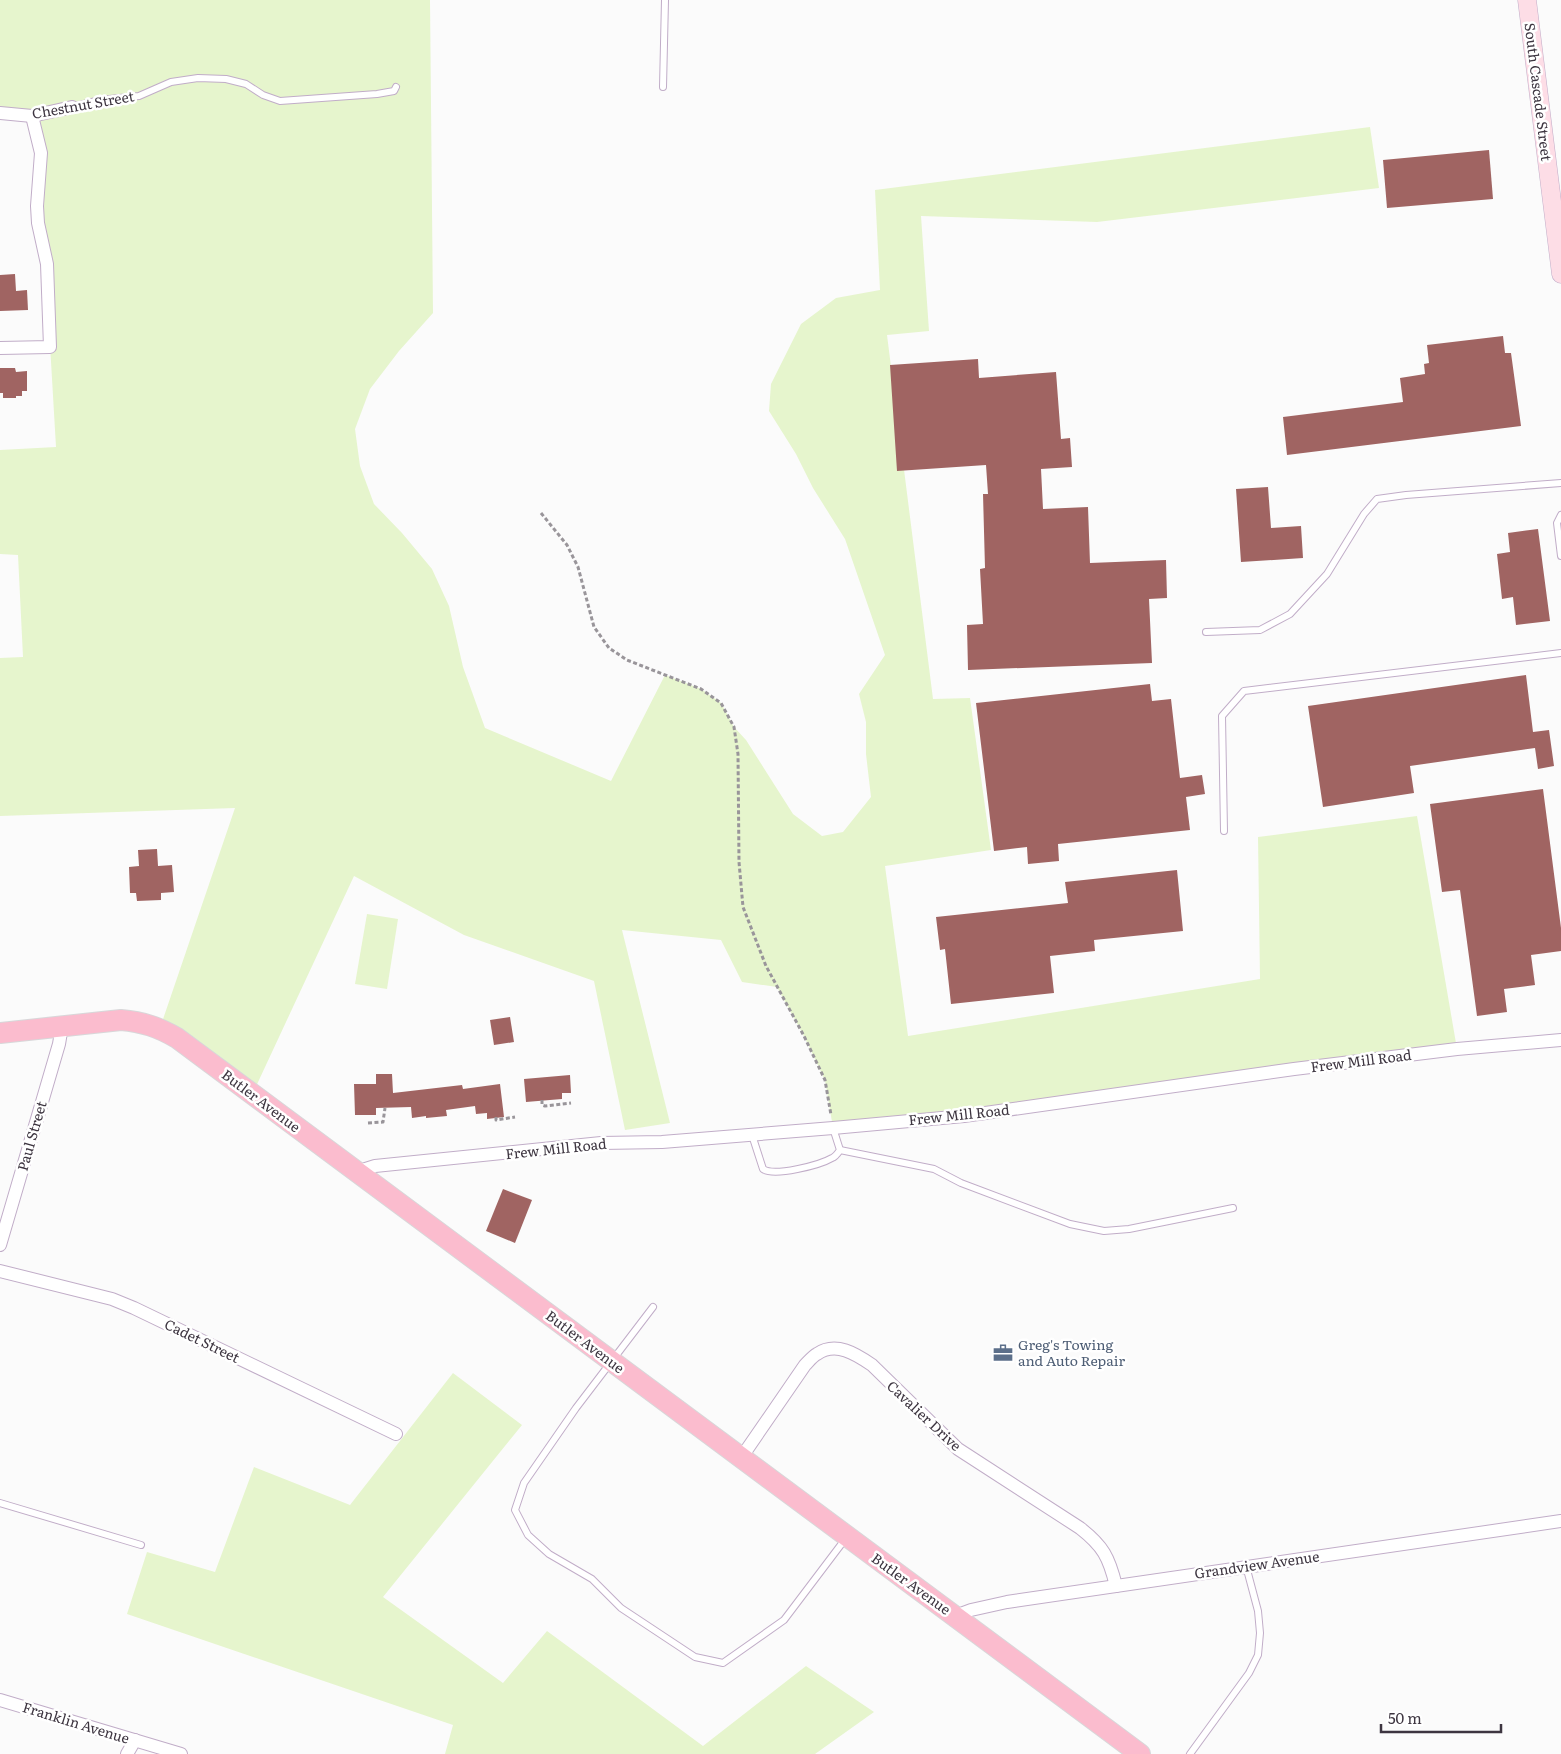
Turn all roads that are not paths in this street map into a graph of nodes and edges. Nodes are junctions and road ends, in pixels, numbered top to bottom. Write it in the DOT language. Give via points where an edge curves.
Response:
graph roads {
  1 [pos="665,0"];
  2 [pos="1526,0"];
  3 [pos="396,87"];
  4 [pos="663,87"];
  5 [pos="72,107"];
  6 [pos="0,113"];
  7 [pos="32,116"];
  8 [pos="1561,274"];
  9 [pos="0,348"];
  10 [pos="1561,483"];
  11 [pos="1561,516"];
  12 [pos="1561,556"];
  13 [pos="1206,632"];
  14 [pos="1561,652"];
  15 [pos="1224,831"];
  16 [pos="62,1026"];
  17 [pos="0,1033"];
  18 [pos="1561,1040"];
  19 [pos="833,1128"];
  20 [pos="752,1135"];
  21 [pos="840,1150"];
  22 [pos="356,1172"];
  23 [pos="1233,1208"];
  24 [pos="0,1245"];
  25 [pos="0,1270"];
  26 [pos="653,1307"];
  27 [pos="611,1362"];
  28 [pos="396,1434"];
  29 [pos="741,1458"];
  30 [pos="0,1502"];
  31 [pos="1561,1521"];
  32 [pos="847,1537"];
  33 [pos="141,1545"];
  34 [pos="1246,1566"];
  35 [pos="1116,1586"];
  36 [pos="955,1616"];
  37 [pos="0,1700"];
  38 [pos="135,1740"];
  39 [pos="127,1754"];
  40 [pos="181,1754"];
  41 [pos="1140,1754"];
  42 [pos="1190,1754"];
  1 -- 4 [label="lane"];
  2 -- 8 [label="street, South Cascade Street"];
  3 -- 5 [label="lane, Chestnut Street" via="394,91 377,94 280,101 246,84 198,78 171,82 139,96"];
  5 -- 7 [label="street, Chestnut Street"];
  6 -- 7 [label="street, Chestnut Street"];
  7 -- 9 [label="street" via="41,153 37,206 47,264 50,347"];
  10 -- 13 [label="lane" via="1377,499 1327,574 1290,614 1260,630"];
  11 -- 12 [label="lane" via="1557,523"];
  14 -- 15 [label="lane" via="1244,691 1222,716"];
  16 -- 17 [label="main road, Butler Avenue"];
  16 -- 22 [label="main road, Butler Avenue" via="121,1020 160,1028"];
  16 -- 24 [label="street, Paul Street"];
  18 -- 19 [label="street, Frew Mill Road" via="1457,1049 973,1114"];
  19 -- 20 [label="street, Frew Mill Road"];
  19 -- 21 [label="lane"];
  20 -- 21 [label="lane" via="763,1169 767,1172 786,1172 833,1158"];
  20 -- 22 [label="street, Frew Mill Road" via="601,1143 375,1166"];
  21 -- 23 [label="lane" via="934,1169 961,1183 1070,1224 1104,1231"];
  22 -- 27 [label="main road, Butler Avenue"];
  25 -- 28 [label="street, Cadet Street" via="112,1299 134,1308"];
  26 -- 27 [label="lane"];
  27 -- 29 [label="main road, Butler Avenue"];
  27 -- 32 [label="lane" via="524,1483 515,1510 528,1535 549,1554 592,1578 621,1608 695,1657 723,1663 784,1620"];
  29 -- 32 [label="main road, Butler Avenue"];
  29 -- 35 [label="street, Cavalier Drive" via="817,1353 830,1348 844,1349 858,1354 872,1365 958,1450 1097,1542 1106,1556"];
  30 -- 33 [label="lane"];
  31 -- 34 [label="street, Grandview Avenue"];
  32 -- 36 [label="main road, Butler Avenue"];
  34 -- 35 [label="street, Grandview Avenue"];
  34 -- 42 [label="lane" via="1258,1611 1258,1655 1249,1673"];
  35 -- 36 [label="street, Grandview Avenue" via="1008,1602"];
  36 -- 41 [label="main road, Butler Avenue"];
  37 -- 38 [label="street, Franklin Avenue"];
  38 -- 39 [label="street"];
  38 -- 40 [label="street, Franklin Avenue"];
}
